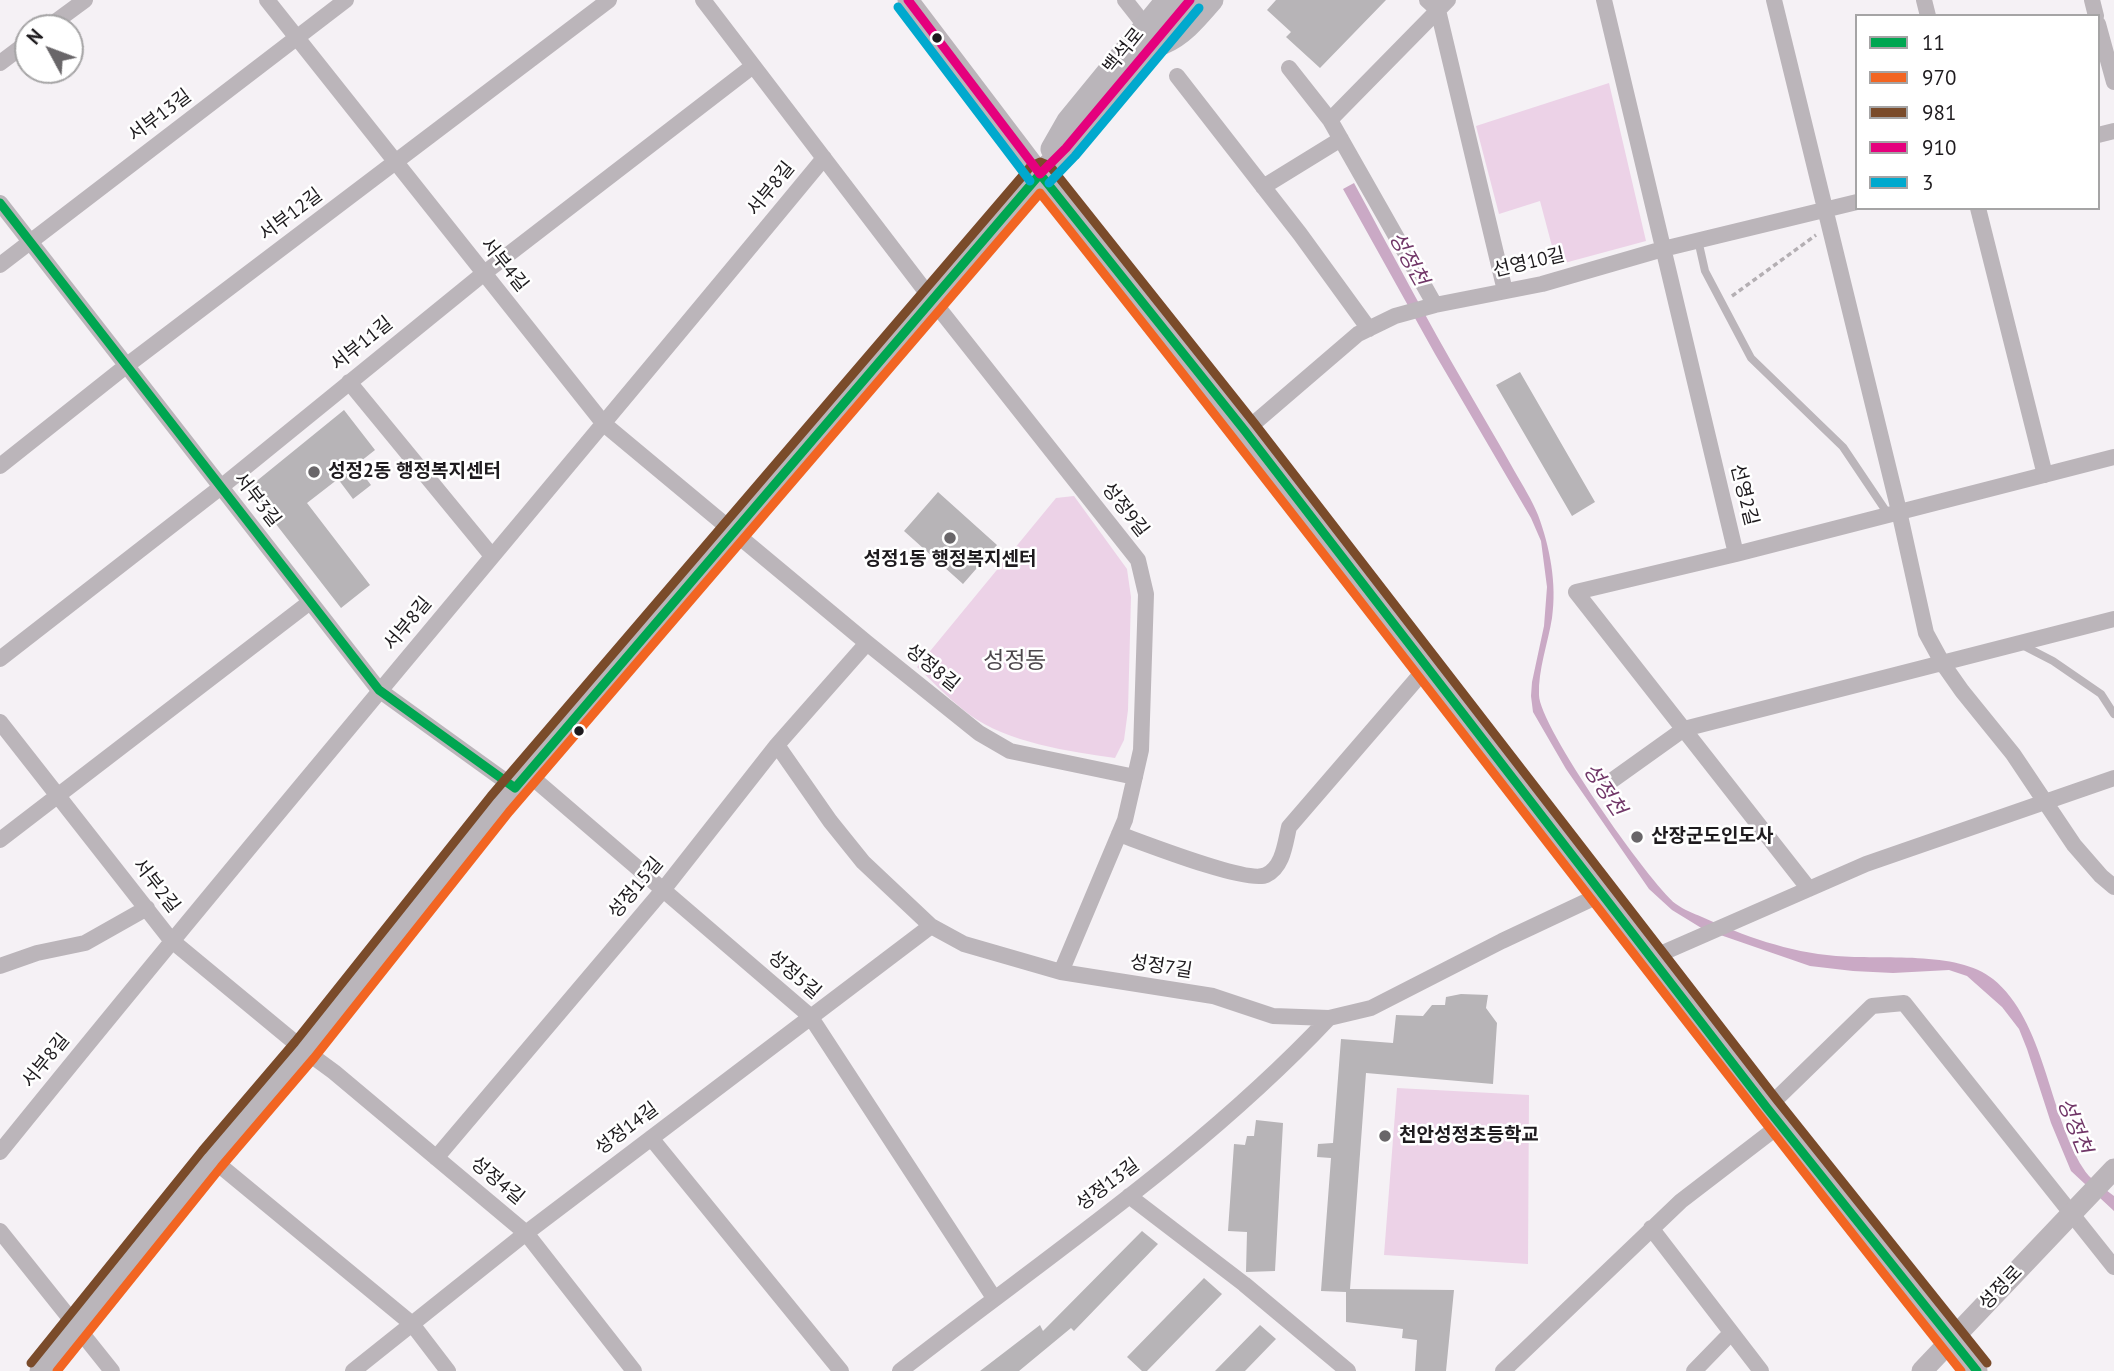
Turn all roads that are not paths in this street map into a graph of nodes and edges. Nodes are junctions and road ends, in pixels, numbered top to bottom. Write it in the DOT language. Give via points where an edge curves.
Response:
graph roads {
  1 [pos="85,0"];
  2 [pos="267,0"];
  3 [pos="346,0"];
  4 [pos="609,0"];
  5 [pos="703,0"];
  6 [pos="908,0"];
  7 [pos="1125,0"];
  8 [pos="1167,0"];
  9 [pos="1190,0"];
  10 [pos="1212,0"];
  11 [pos="1604,0"];
  12 [pos="1774,0"];
  13 [pos="1438,3"];
  14 [pos="66,14"];
  15 [pos="1145,25"];
  16 [pos="2100,31"];
  17 [pos="296,38"];
  18 [pos="753,66"];
  19 [pos="1289,68"];
  20 [pos="1177,76"];
  21 [pos="2114,82"];
  22 [pos="1330,120"];
  23 [pos="1341,139"];
  24 [pos="824,158"];
  25 [pos="395,163"];
  26 [pos="1040,174"];
  27 [pos="1263,187"];
  28 [pos="0,203"];
  29 [pos="1855,203"];
  30 [pos="1826,210"];
  31 [pos="1979,210"];
  32 [pos="1698,240"];
  33 [pos="30,242"];
  34 [pos="1663,249"];
  35 [pos="0,265"];
  36 [pos="484,274"];
  37 [pos="1505,291"];
  38 [pos="933,301"];
  39 [pos="1435,305"];
  40 [pos="1369,329"];
  41 [pos="126,366"];
  42 [pos="349,382"];
  43 [pos="604,424"];
  44 [pos="1245,431"];
  45 [pos="2114,457"];
  46 [pos="0,466"];
  47 [pos="2045,475"];
  48 [pos="220,487"];
  49 [pos="1894,512"];
  50 [pos="734,531"];
  51 [pos="1737,554"];
  52 [pos="492,556"];
  53 [pos="310,602"];
  54 [pos="2114,620"];
  55 [pos="867,643"];
  56 [pos="2020,644"];
  57 [pos="0,659"];
  58 [pos="1943,664"];
  59 [pos="1427,667"];
  60 [pos="379,690"];
  61 [pos="2114,714"];
  62 [pos="0,722"];
  63 [pos="1684,729"];
  64 [pos="777,745"];
  65 [pos="1135,777"];
  66 [pos="2114,778"];
  67 [pos="521,780"];
  68 [pos="1607,784"];
  69 [pos="58,794"];
  70 [pos="2045,802"];
  71 [pos="1119,834"];
  72 [pos="0,840"];
  73 [pos="2114,887"];
  74 [pos="1809,888"];
  75 [pos="663,890"];
  76 [pos="1602,894"];
  77 [pos="147,908"];
  78 [pos="931,926"];
  79 [pos="171,940"];
  80 [pos="1651,958"];
  81 [pos="0,966"];
  82 [pos="1061,972"];
  83 [pos="810,1017"];
  84 [pos="1329,1018"];
  85 [pos="304,1050"];
  86 [pos="1767,1108"];
  87 [pos="1780,1125"];
  88 [pos="651,1138"];
  89 [pos="0,1152"];
  90 [pos="436,1158"];
  91 [pos="212,1159"];
  92 [pos="2110,1176"];
  93 [pos="1129,1196"];
  94 [pos="2076,1209"];
  95 [pos="1651,1228"];
  96 [pos="0,1231"];
  97 [pos="526,1233"];
  98 [pos="2114,1267"];
  99 [pos="994,1298"];
  100 [pos="412,1324"];
  101 [pos="75,1327"];
  102 [pos="1731,1333"];
  103 [pos="1953,1339"];
  104 [pos="41,1371"];
  105 [pos="112,1371"];
  106 [pos="353,1371"];
  107 [pos="447,1371"];
  108 [pos="634,1371"];
  109 [pos="841,1371"];
  110 [pos="900,1371"];
  111 [pos="1348,1371"];
  112 [pos="1503,1371"];
  113 [pos="1694,1371"];
  114 [pos="1761,1371"];
  115 [pos="1922,1371"];
  116 [pos="1977,1371"];
  1 -- 14 [label="street"];
  2 -- 17 [label="street, 서부4길"];
  3 -- 17 [label="street, 서부13길"];
  4 -- 25 [label="street, 서부12길"];
  5 -- 18 [label="street, 성정9길"];
  6 -- 26 [label="street"];
  7 -- 15 [label="street"];
  8 -- 15 [label="main road, 백석로"];
  9 -- 15 [label="main road, 백석로"];
  10 -- 15 [label="main road" via="1171,40"];
  11 -- 34 [label="street, 선영2길"];
  12 -- 30 [label="street"];
  13 -- 22 [label="street"];
  13 -- 37 [label="street"];
  15 -- 26 [label="main road, 백석로" via="1066,148"];
  16 -- 21 [label="street"];
  17 -- 25 [label="street, 서부4길"];
  17 -- 33 [label="street, 서부13길"];
  18 -- 24 [label="street, 성정9길"];
  18 -- 36 [label="street, 서부11길"];
  19 -- 22 [label="street"];
  20 -- 27 [label="street"];
  22 -- 23 [label="street"];
  23 -- 27 [label="street"];
  23 -- 39 [label="street"];
  24 -- 38 [label="street, 성정9길"];
  24 -- 43 [label="street, 서부8길"];
  25 -- 36 [label="street, 서부4길"];
  25 -- 41 [label="street, 서부12길"];
  26 -- 38 [label="main road, 백석로"];
  26 -- 44 [label="street"];
  27 -- 40 [label="street"];
  28 -- 33 [label="street, 서부3길"];
  29 -- 30 [label="street, 선영10길"];
  30 -- 32 [label="street, 선영10길"];
  30 -- 49 [label="street"];
  31 -- 47 [label="street"];
  32 -- 34 [label="street, 선영10길"];
  32 -- 49 [label="lane" via="1705,271 1751,358 1843,447"];
  33 -- 35 [label="street, 서부13길"];
  33 -- 41 [label="street, 서부3길"];
  34 -- 37 [label="street, 선영10길"];
  34 -- 51 [label="street, 선영2길"];
  36 -- 42 [label="street, 서부11길"];
  36 -- 43 [label="street, 서부4길"];
  37 -- 39 [label="street, 선영10길"];
  38 -- 50 [label="main road, 백석로"];
  38 -- 65 [label="street, 성정9길" via="1138,560 1146,594 1141,750"];
  39 -- 40 [label="street, 선영10길"];
  40 -- 44 [label="street, 선영10길"];
  41 -- 46 [label="street, 서부12길"];
  41 -- 48 [label="street, 서부3길"];
  42 -- 48 [label="street, 서부11길"];
  42 -- 52 [label="street"];
  43 -- 50 [label="street, 서부4길"];
  43 -- 52 [label="street, 서부8길"];
  44 -- 59 [label="street"];
  45 -- 47 [label="street"];
  47 -- 49 [label="street"];
  48 -- 53 [label="street, 서부3길"];
  48 -- 57 [label="street, 서부11길"];
  49 -- 51 [label="street"];
  49 -- 58 [label="street" via="1926,633"];
  50 -- 55 [label="street, 성정8길"];
  50 -- 67 [label="main road, 백석로"];
  51 -- 63 [label="street, 선영2길" via="1576,592"];
  52 -- 60 [label="street, 서부8길"];
  53 -- 60 [label="street, 서부3길"];
  53 -- 69 [label="street"];
  54 -- 56 [label="street"];
  55 -- 64 [label="street, 성정15길"];
  55 -- 65 [label="street, 성정8길" via="979,733 1010,751"];
  56 -- 58 [label="street"];
  56 -- 61 [label="lane" via="2101,694"];
  58 -- 63 [label="street"];
  58 -- 70 [label="street"];
  59 -- 71 [label="street" via="1289,827 1281,859 1269,874 1259,878 1231,873"];
  59 -- 76 [label="street"];
  60 -- 67 [label="street, 서부3길"];
  60 -- 79 [label="street, 서부8길"];
  62 -- 69 [label="street, 서부2길"];
  63 -- 68 [label="street"];
  63 -- 74 [label="street, 선영2길"];
  64 -- 75 [label="street, 성정15길"];
  64 -- 78 [label="street, 성정7길" via="863,862"];
  65 -- 71 [label="street, 성정9길"];
  66 -- 70 [label="street"];
  67 -- 75 [label="street, 성정5길"];
  67 -- 85 [label="main road, 백석로"];
  69 -- 72 [label="street"];
  69 -- 77 [label="street, 서부2길"];
  70 -- 73 [label="street" via="2074,845"];
  70 -- 74 [label="street"];
  71 -- 82 [label="street, 성정9길"];
  74 -- 80 [label="street"];
  75 -- 83 [label="street, 성정5길"];
  75 -- 90 [label="street, 성정15길"];
  76 -- 80 [label="street"];
  76 -- 84 [label="street, 성정7길" via="1371,1008"];
  77 -- 79 [label="street, 서부2길"];
  77 -- 81 [label="street" via="85,943"];
  78 -- 82 [label="street, 성정7길" via="964,944"];
  78 -- 83 [label="street, 성정14길"];
  79 -- 85 [label="street, 서부2길"];
  79 -- 89 [label="street, 서부8길"];
  80 -- 86 [label="street"];
  82 -- 84 [label="street, 성정7길" via="1213,996 1273,1016"];
  83 -- 88 [label="street, 성정14길"];
  83 -- 99 [label="street, 성정5길"];
  84 -- 93 [label="street, 성정13길" via="1285,1065"];
  85 -- 90 [label="street, 성정4길"];
  85 -- 91 [label="main road, 백석로"];
  86 -- 87 [label="street"];
  86 -- 94 [label="street" via="1872,1006 1904,1003"];
  87 -- 95 [label="street"];
  87 -- 103 [label="street"];
  88 -- 97 [label="street, 성정14길"];
  88 -- 109 [label="street"];
  90 -- 97 [label="street, 성정4길"];
  91 -- 100 [label="street"];
  91 -- 101 [label="main road, 백석로"];
  92 -- 94 [label="street, 성정로"];
  93 -- 99 [label="street, 성정13길"];
  93 -- 111 [label="street"];
  94 -- 98 [label="street"];
  94 -- 103 [label="street, 성정로"];
  95 -- 102 [label="street"];
  95 -- 112 [label="street"];
  96 -- 101 [label="street"];
  97 -- 100 [label="street, 성정14길"];
  97 -- 108 [label="street, 성정4길"];
  99 -- 110 [label="street, 성정13길"];
  100 -- 106 [label="street, 성정14길"];
  100 -- 107 [label="street"];
  101 -- 104 [label="main road, 백석로"];
  101 -- 105 [label="street"];
  102 -- 113 [label="street"];
  102 -- 114 [label="street"];
  103 -- 115 [label="street, 성정로"];
  103 -- 116 [label="street"];
}
